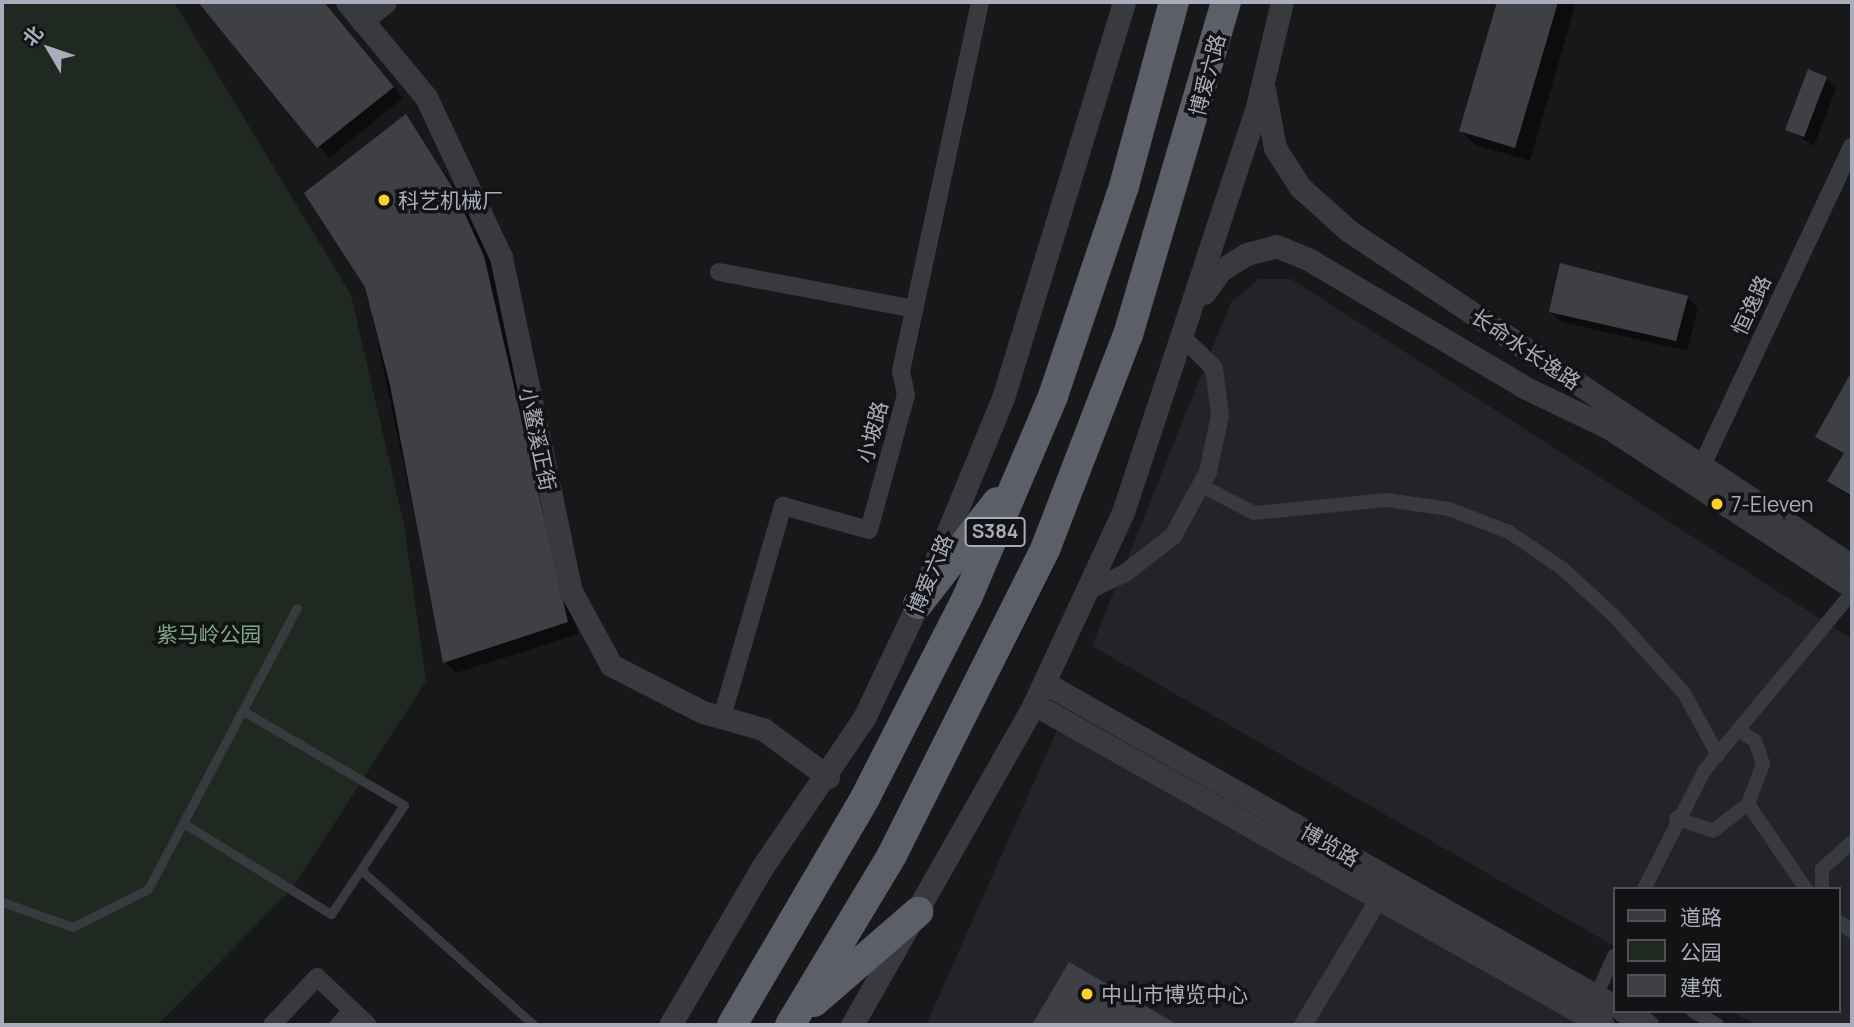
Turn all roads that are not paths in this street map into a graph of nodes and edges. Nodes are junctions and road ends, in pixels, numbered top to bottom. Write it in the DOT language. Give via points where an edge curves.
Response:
graph roads {
  1 [pos="347,2"];
  2 [pos="385,2"];
  3 [pos="979,2"];
  4 [pos="1124,2"];
  5 [pos="1174,2"];
  6 [pos="1226,2"];
  7 [pos="1282,2"];
  8 [pos="362,21"];
  9 [pos="1263,82"];
  10 [pos="1852,147"];
  11 [pos="719,272"];
  12 [pos="1194,306"];
  13 [pos="914,309"];
  14 [pos="1183,338"];
  15 [pos="1023,468"];
  16 [pos="1697,475"];
  17 [pos="1200,485"];
  18 [pos="1852,566"];
  19 [pos="1852,587"];
  20 [pos="1087,591"];
  21 [pos="1852,593"];
  22 [pos="918,604"];
  23 [pos="298,608"];
  24 [pos="1838,610"];
  25 [pos="1852,619"];
  26 [pos="1045,683"];
  27 [pos="1034,704"];
  28 [pos="243,711"];
  29 [pos="722,717"];
  30 [pos="1740,731"];
  31 [pos="1718,755"];
  32 [pos="828,777"];
  33 [pos="1748,804"];
  34 [pos="1676,818"];
  35 [pos="183,823"];
  36 [pos="1852,842"];
  37 [pos="361,870"];
  38 [pos="1645,887"];
  39 [pos="1805,887"];
  40 [pos="1822,887"];
  41 [pos="1379,899"];
  42 [pos="2,902"];
  43 [pos="918,912"];
  44 [pos="1612,967"];
  45 [pos="1605,1001"];
  46 [pos="352,1010"];
  47 [pos="1626,1013"];
  48 [pos="1696,1013"];
  49 [pos="791,1023"];
  50 [pos="272,1025"];
  51 [pos="339,1025"];
  52 [pos="368,1025"];
  53 [pos="534,1025"];
  54 [pos="670,1025"];
  55 [pos="732,1025"];
  56 [pos="852,1025"];
  57 [pos="1303,1025"];
  58 [pos="1603,1025"];
  59 [pos="1647,1025"];
  60 [pos="1717,1025"];
  1 -- 8 [label="street, 小鳌溪正街"];
  2 -- 8 [label="street"];
  3 -- 13 [label="street, 小坡路"];
  4 -- 22 [label="street, 博爱六路" via="1003,398"];
  5 -- 15 [label="highway, 博爱六路 / S384" via="1124,186"];
  6 -- 49 [label="highway, 博爱六路 / S384" via="1128,335 1046,547 892,855"];
  7 -- 9 [label="street"];
  8 -- 29 [label="street, 小鳌溪正街" via="426,97 501,257 571,591 611,664"];
  9 -- 12 [label="street"];
  9 -- 16 [label="street, 长命水长逸路" via="1275,148 1300,187 1349,231"];
  10 -- 16 [label="street, 恒逸路"];
  11 -- 13 [label="street"];
  12 -- 14 [label="street"];
  12 -- 16 [label="street, 长命水长逸路" via="1221,270 1276,246"];
  13 -- 29 [label="street, 小坡路" via="901,371 906,395 869,530 783,506"];
  14 -- 17 [label="street" via="1214,368 1220,415"];
  14 -- 20 [label="street" via="1123,512"];
  15 -- 22 [label="highway"];
  15 -- 55 [label="highway, 博爱六路 / S384" via="967,598 871,786"];
  16 -- 18 [label="street, 长命水长逸路"];
  16 -- 19 [label="street, 长命水长逸路"];
  17 -- 20 [label="street" via="1173,536 1125,573"];
  17 -- 31 [label="street" via="1254,513 1386,500 1449,509 1509,532 1563,569 1615,617 1684,693"];
  20 -- 26 [label="street"];
  21 -- 24 [label="street"];
  22 -- 32 [label="street, 博爱六路"];
  23 -- 28 [label="lane"];
  24 -- 25 [label="street"];
  24 -- 30 [label="street"];
  26 -- 27 [label="street"];
  26 -- 45 [label="street, 博览路"];
  27 -- 41 [label="street, 博览路"];
  27 -- 43 [label="street"];
  28 -- 35 [label="lane"];
  28 -- 37 [label="lane" via="404,806"];
  29 -- 32 [label="street, 小鳌溪正街" via="763,729"];
  30 -- 31 [label="street"];
  30 -- 33 [label="street" via="1755,741 1763,764"];
  31 -- 34 [label="street"];
  32 -- 54 [label="street, 博爱六路" via="761,869"];
  33 -- 34 [label="street" via="1713,831"];
  33 -- 39 [label="street"];
  34 -- 38 [label="street"];
  35 -- 37 [label="lane" via="331,914"];
  35 -- 42 [label="lane" via="148,889 73,927"];
  36 -- 40 [label="street" via="1822,869"];
  37 -- 53 [label="lane"];
  41 -- 57 [label="street"];
  41 -- 58 [label="street, 博览路"];
  43 -- 49 [label="highway"];
  43 -- 56 [label="street"];
  44 -- 45 [label="street"];
  46 -- 50 [label="street" via="317,977"];
  46 -- 51 [label="street"];
  46 -- 52 [label="street"];
  47 -- 59 [label="street"];
  48 -- 60 [label="street"];
}
